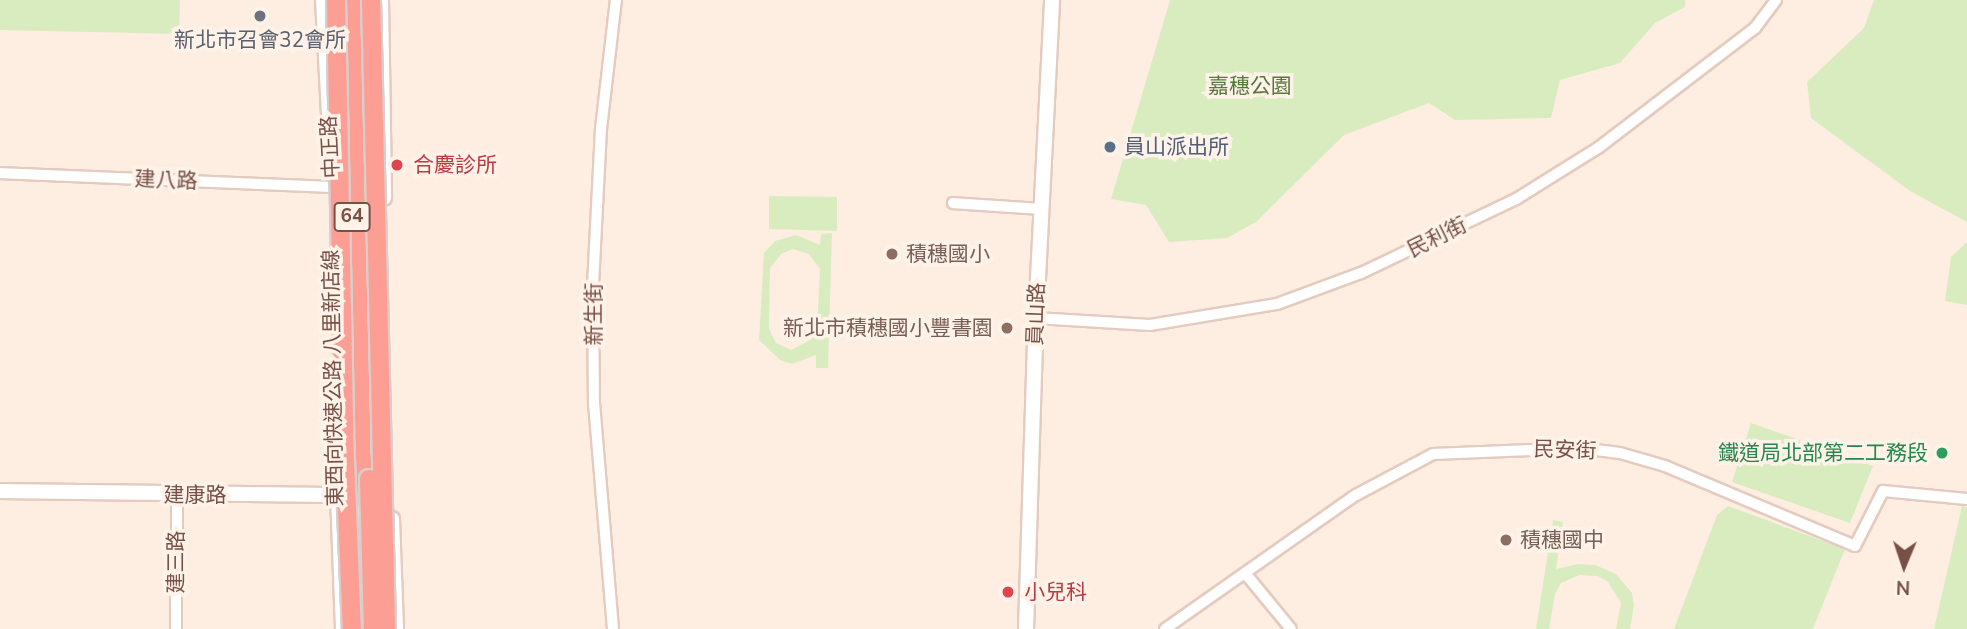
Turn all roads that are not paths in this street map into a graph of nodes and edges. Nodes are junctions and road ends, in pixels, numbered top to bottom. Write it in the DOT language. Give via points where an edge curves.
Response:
graph roads {
  1 [pos="323,0"];
  2 [pos="336,0"];
  3 [pos="350,0"];
  4 [pos="362,0"];
  5 [pos="371,0"];
  6 [pos="381,0"];
  7 [pos="616,0"];
  8 [pos="1052,0"];
  9 [pos="1776,0"];
  10 [pos="0,173"];
  11 [pos="333,187"];
  12 [pos="953,204"];
  13 [pos="1040,209"];
  14 [pos="1036,318"];
  15 [pos="0,491"];
  16 [pos="177,495"];
  17 [pos="337,495"];
  18 [pos="362,495"];
  19 [pos="391,496"];
  20 [pos="1967,499"];
  21 [pos="1245,573"];
  22 [pos="176,629"];
  23 [pos="343,629"];
  24 [pos="352,629"];
  25 [pos="368,629"];
  26 [pos="386,629"];
  27 [pos="396,629"];
  28 [pos="613,629"];
  29 [pos="1026,629"];
  30 [pos="1165,629"];
  31 [pos="1291,629"];
  1 -- 11 [label="main road, 中正路"];
  2 -- 24 [label="highway, bridge"];
  3 -- 18 [label="highway"];
  3 -- 25 [label="highway, 東西向快速公路 八里新店線 / 64" via="356,435"];
  4 -- 25 [label="highway, 東西向快速公路 八里新店線 / 64, bridge"];
  5 -- 26 [label="highway, bridge"];
  6 -- 19 [label="main road"];
  7 -- 28 [label="street, 新生街" via="600,142 593,286 594,405"];
  8 -- 13 [label="main road, 員山路"];
  9 -- 14 [label="street, 民利街" via="1755,28 1598,148 1516,200 1362,273 1277,304 1150,325"];
  10 -- 11 [label="street, 建八路"];
  11 -- 17 [label="main road, 中正路"];
  12 -- 13 [label="street"];
  13 -- 14 [label="main road, 員山路"];
  14 -- 29 [label="main road, 員山路"];
  15 -- 16 [label="main road, 建康路"];
  16 -- 17 [label="main road, 建康路"];
  16 -- 22 [label="street, 建三路"];
  17 -- 18 [label="main road, 建康路"];
  17 -- 23 [label="main road, 中正路"];
  18 -- 19 [label="main road, 建康路"];
  18 -- 25 [label="main road"];
  19 -- 27 [label="main road"];
  20 -- 21 [label="street, 民安街" via="1882,491 1855,546 1665,466 1620,453 1580,448 1452,451 1433,454 1356,495"];
  21 -- 30 [label="street, 民安街"];
  21 -- 31 [label="street"];
}
